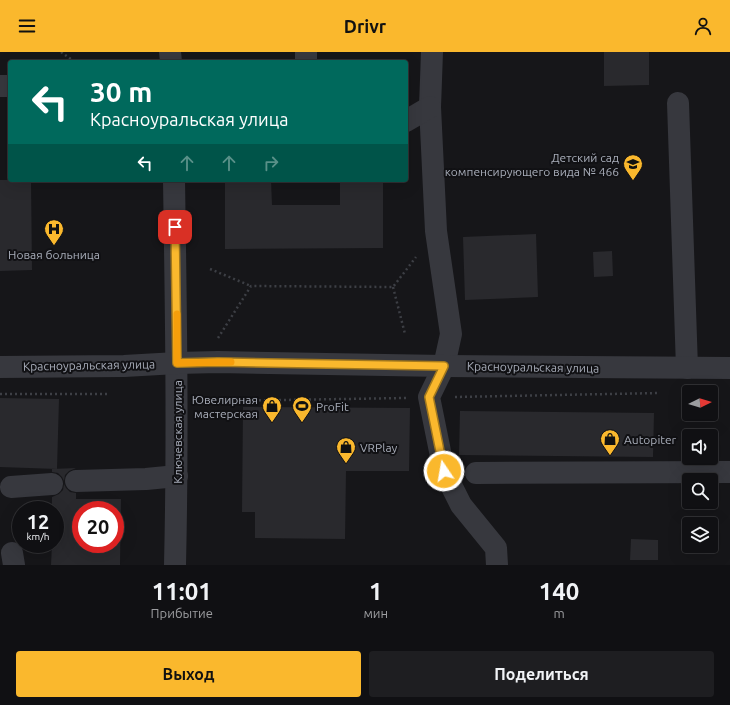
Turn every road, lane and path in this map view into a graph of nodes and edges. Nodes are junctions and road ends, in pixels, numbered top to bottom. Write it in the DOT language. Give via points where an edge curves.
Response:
graph roads {
  1 [pos="61,52"];
  2 [pos="432,52"];
  3 [pos="72,60"];
  4 [pos="678,103"];
  5 [pos="430,106"];
  6 [pos="408,120"];
  7 [pos="174,182"];
  8 [pos="436,231"];
  9 [pos="210,270"];
  10 [pos="251,286"];
  11 [pos="393,287"];
  12 [pos="405,334"];
  13 [pos="218,338"];
  14 [pos="177,363"];
  15 [pos="444,366"];
  16 [pos="0,367"];
  17 [pos="687,368"];
  18 [pos="730,368"];
  19 [pos="0,394"];
  20 [pos="110,394"];
  21 [pos="730,472"];
  22 [pos="476,474"];
  23 [pos="177,476"];
  24 [pos="76,482"];
  25 [pos="52,484"];
  26 [pos="11,487"];
  27 [pos="175,565"];
  28 [pos="497,565"];
  1 -- 3 [label="path"];
  2 -- 5 [label="street"];
  4 -- 17 [label="street"];
  5 -- 6 [label="street"];
  5 -- 8 [label="street"];
  7 -- 14 [label="street, Ключевская улица"];
  8 -- 11 [label="path"];
  8 -- 15 [label="street" via="451,334"];
  9 -- 10 [label="path"];
  10 -- 11 [label="path"];
  10 -- 13 [label="path"];
  11 -- 12 [label="path"];
  14 -- 15 [label="street, Красноуральская улица"];
  14 -- 16 [label="street, Красноуральская улица"];
  14 -- 23 [label="street, Ключевская улица"];
  15 -- 17 [label="street, Красноуральская улица"];
  15 -- 28 [label="street" via="429,397 444,471 461,505 496,548"];
  17 -- 18 [label="street, Красноуральская улица"];
  19 -- 20 [label="path"];
  21 -- 22 [label="street"];
  23 -- 24 [label="street"];
  23 -- 27 [label="street, Ключевская улица"];
  25 -- 26 [label="street"];
}
